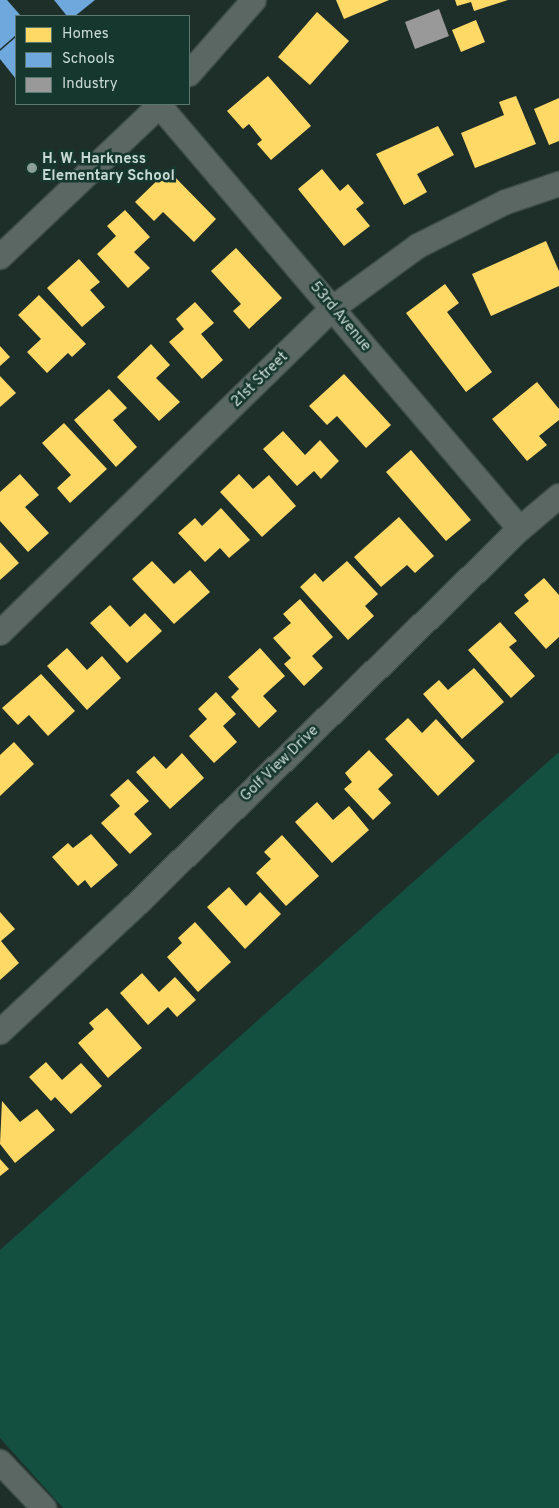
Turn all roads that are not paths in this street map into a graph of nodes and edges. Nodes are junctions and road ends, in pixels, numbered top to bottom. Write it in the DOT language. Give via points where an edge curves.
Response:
graph roads {
  1 [pos="254,0"];
  2 [pos="190,73"];
  3 [pos="159,105"];
  4 [pos="161,105"];
  5 [pos="559,184"];
  6 [pos="0,257"];
  7 [pos="333,308"];
  8 [pos="559,496"];
  9 [pos="520,529"];
  10 [pos="0,633"];
  11 [pos="0,1032"];
  12 [pos="0,1462"];
  13 [pos="44,1508"];
  1 -- 2 [label="street"];
  3 -- 6 [label="street"];
  4 -- 7 [label="street, 53rd Avenue"];
  5 -- 7 [label="street, 21st Street" via="506,202 418,246"];
  7 -- 9 [label="street, 53rd Avenue"];
  7 -- 10 [label="street, 21st Street"];
  8 -- 9 [label="street, Golf View Drive"];
  9 -- 11 [label="street, Golf View Drive" via="134,907"];
  12 -- 13 [label="street"];
}
